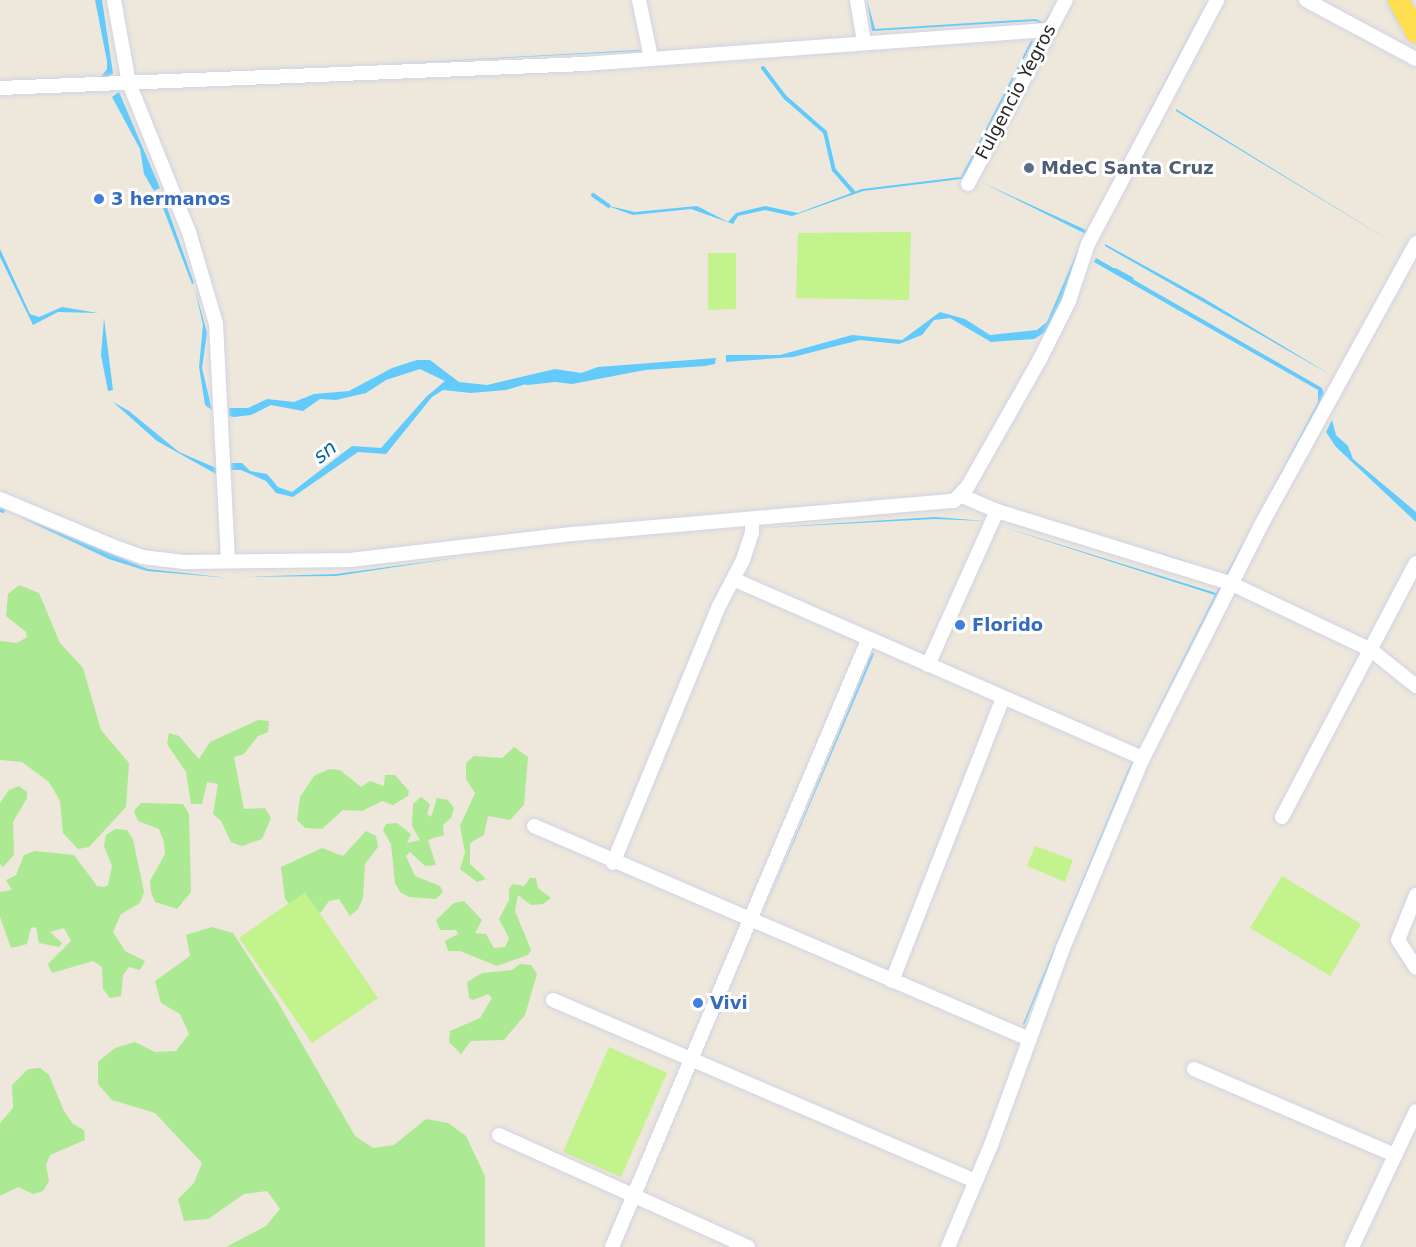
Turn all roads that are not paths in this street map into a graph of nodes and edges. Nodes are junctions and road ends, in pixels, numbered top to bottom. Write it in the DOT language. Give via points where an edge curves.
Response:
graph roads {
  1 [pos="114,0"];
  2 [pos="639,0"];
  3 [pos="857,0"];
  4 [pos="1065,0"];
  5 [pos="1217,0"];
  6 [pos="1306,0"];
  7 [pos="1398,0"];
  8 [pos="1047,30"];
  9 [pos="1416,32"];
  10 [pos="864,42"];
  11 [pos="651,58"];
  12 [pos="1416,59"];
  13 [pos="124,83"];
  14 [pos="0,88"];
  15 [pos="968,184"];
  16 [pos="1416,243"];
  17 [pos="962,496"];
  18 [pos="0,499"];
  19 [pos="996,511"];
  20 [pos="752,519"];
  21 [pos="228,561"];
  22 [pos="1416,563"];
  23 [pos="735,580"];
  24 [pos="1230,583"];
  25 [pos="868,639"];
  26 [pos="1371,650"];
  27 [pos="928,665"];
  28 [pos="1416,686"];
  29 [pos="1003,698"];
  30 [pos="1143,758"];
  31 [pos="1282,817"];
  32 [pos="534,826"];
  33 [pos="614,863"];
  34 [pos="1416,895"];
  35 [pos="750,921"];
  36 [pos="1416,968"];
  37 [pos="892,981"];
  38 [pos="553,1000"];
  39 [pos="1029,1039"];
  40 [pos="692,1058"];
  41 [pos="1194,1069"];
  42 [pos="1416,1111"];
  43 [pos="499,1135"];
  44 [pos="1395,1155"];
  45 [pos="976,1181"];
  46 [pos="633,1198"];
  47 [pos="612,1247"];
  48 [pos="748,1247"];
  49 [pos="948,1247"];
  50 [pos="1353,1247"];
  1 -- 13 [label="street"];
  2 -- 11 [label="street"];
  3 -- 10 [label="street"];
  4 -- 8 [label="street, Fulgencio Yegros"];
  5 -- 17 [label="street" via="1088,244 1069,301 1039,361"];
  6 -- 12 [label="street"];
  7 -- 9 [label="main road"];
  8 -- 10 [label="street"];
  8 -- 15 [label="street, Fulgencio Yegros"];
  10 -- 11 [label="street"];
  11 -- 13 [label="street"];
  13 -- 14 [label="street"];
  13 -- 21 [label="street" via="189,232 210,296 216,324"];
  16 -- 24 [label="street"];
  17 -- 19 [label="street"];
  17 -- 20 [label="street" via="946,503"];
  18 -- 21 [label="street" via="142,557 184,562"];
  19 -- 24 [label="street"];
  19 -- 27 [label="street"];
  20 -- 21 [label="street" via="573,534 350,560"];
  20 -- 23 [label="street" via="751,541"];
  22 -- 26 [label="street"];
  23 -- 25 [label="street"];
  23 -- 33 [label="street" via="718,608"];
  24 -- 26 [label="street"];
  24 -- 30 [label="street"];
  25 -- 27 [label="street"];
  25 -- 35 [label="street"];
  26 -- 28 [label="street"];
  26 -- 31 [label="street"];
  27 -- 29 [label="street"];
  29 -- 30 [label="street"];
  29 -- 37 [label="street"];
  30 -- 39 [label="street"];
  32 -- 33 [label="street"];
  33 -- 35 [label="street"];
  34 -- 36 [label="street" via="1398,940"];
  35 -- 37 [label="street"];
  35 -- 40 [label="street"];
  37 -- 39 [label="street"];
  38 -- 40 [label="street"];
  39 -- 45 [label="street"];
  40 -- 45 [label="street"];
  40 -- 46 [label="street"];
  41 -- 44 [label="street"];
  42 -- 44 [label="street"];
  43 -- 46 [label="street"];
  44 -- 50 [label="street"];
  45 -- 49 [label="street"];
  46 -- 47 [label="street"];
  46 -- 48 [label="street"];
}
